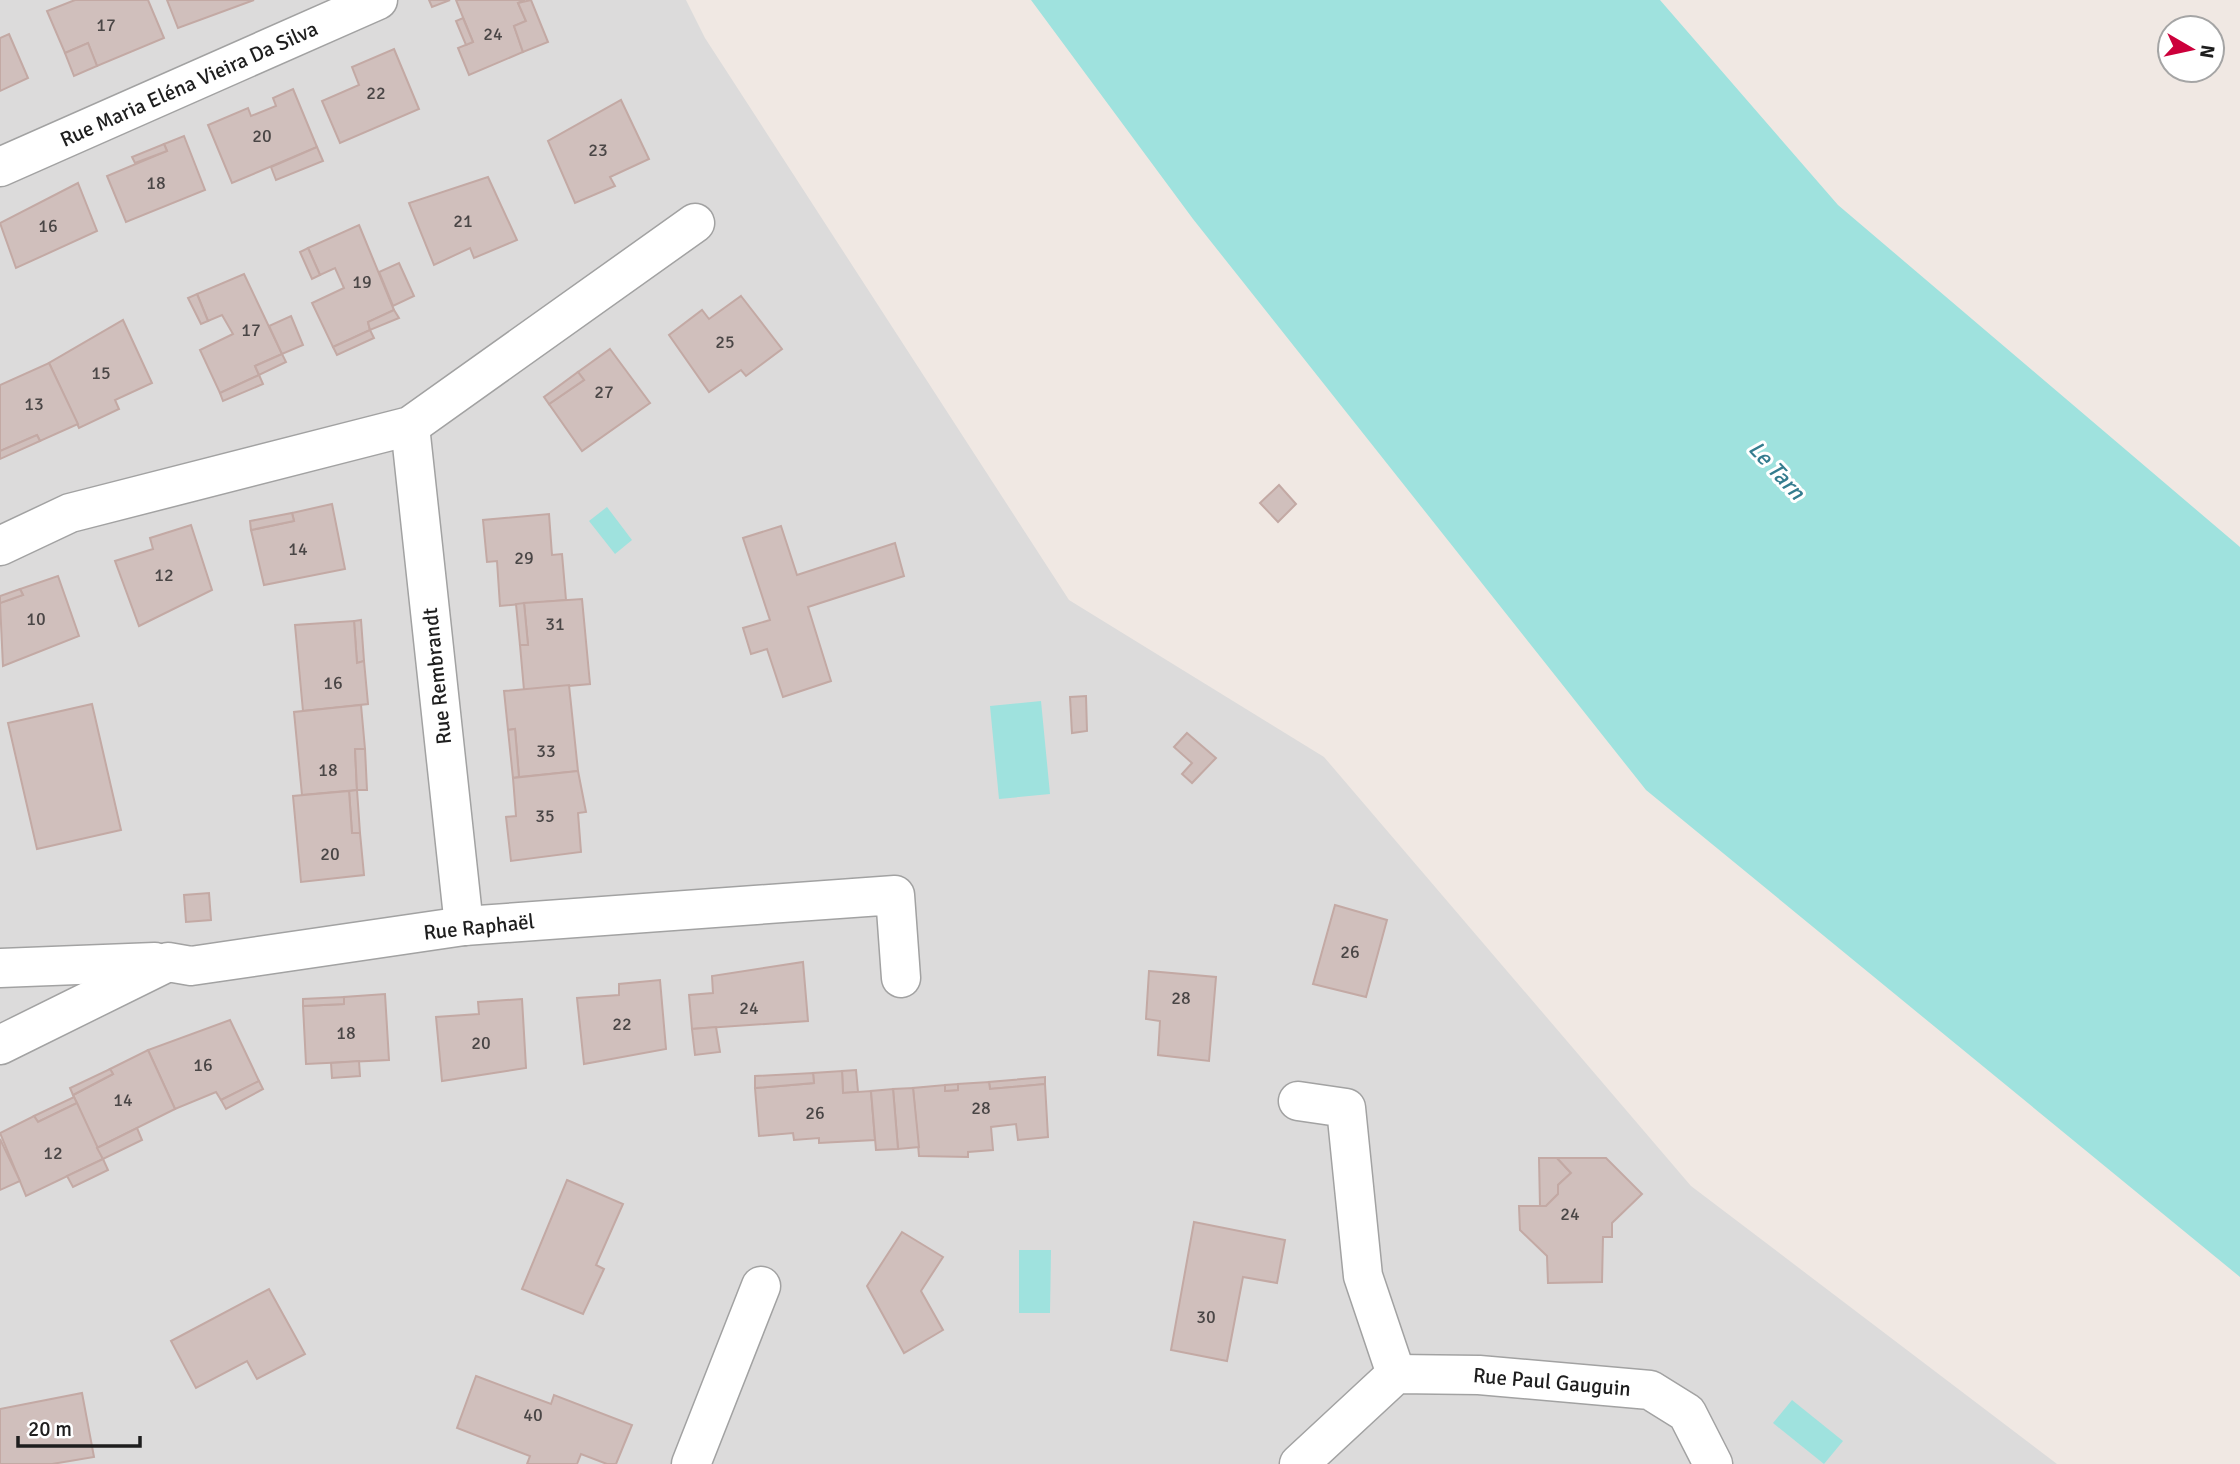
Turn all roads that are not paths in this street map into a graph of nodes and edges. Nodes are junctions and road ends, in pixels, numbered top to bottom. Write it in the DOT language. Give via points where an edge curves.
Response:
graph roads {
  1 [pos="378,0"];
  2 [pos="0,167"];
  3 [pos="695,223"];
  4 [pos="410,426"];
  5 [pos="0,546"];
  6 [pos="464,926"];
  7 [pos="168,962"];
  8 [pos="0,968"];
  9 [pos="901,978"];
  10 [pos="0,1045"];
  11 [pos="1298,1101"];
  12 [pos="761,1286"];
  13 [pos="1396,1374"];
  14 [pos="691,1464"];
  15 [pos="1299,1464"];
  16 [pos="1713,1464"];
  1 -- 2 [label="street, Rue Maria Eléna Vieira Da Silva"];
  3 -- 4 [label="street"];
  4 -- 5 [label="street" via="71,513"];
  4 -- 6 [label="street, Rue Rembrandt"];
  6 -- 7 [label="street, Rue Raphaël" via="191,966"];
  6 -- 9 [label="street, Rue Raphaël" via="895,895"];
  7 -- 8 [label="street, Rue Raphaël"];
  7 -- 10 [label="street"];
  11 -- 13 [label="street" via="1346,1108 1363,1276"];
  12 -- 14 [label="street"];
  13 -- 15 [label="street"];
  13 -- 16 [label="street, Rue Paul Gauguin" via="1479,1375 1650,1390 1687,1413"];
}
